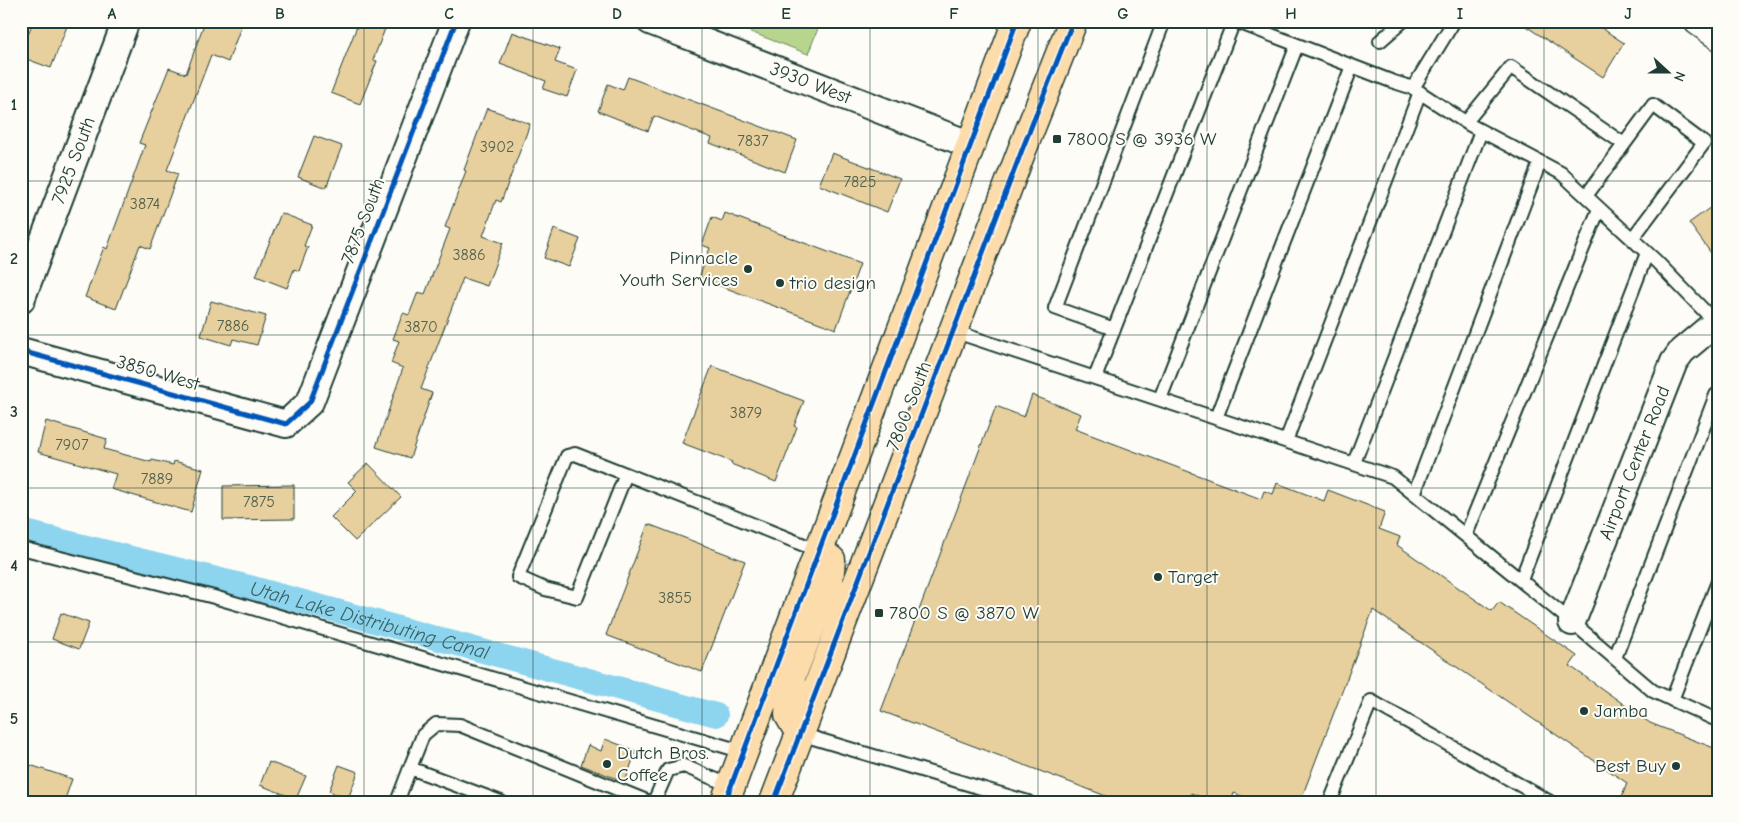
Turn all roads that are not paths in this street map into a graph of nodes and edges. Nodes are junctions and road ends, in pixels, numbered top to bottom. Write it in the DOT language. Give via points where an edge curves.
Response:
graph roads {
  1 [pos="126,21"];
  2 [pos="456,21"];
  3 [pos="650,21"];
  4 [pos="1017,21"];
  5 [pos="1072,21"];
  6 [pos="1164,21"];
  7 [pos="1235,21"];
  8 [pos="1403,21"];
  9 [pos="1454,21"];
  10 [pos="1698,21"];
  11 [pos="1719,36"];
  12 [pos="1380,41"];
  13 [pos="1297,45"];
  14 [pos="1352,66"];
  15 [pos="1416,90"];
  16 [pos="1466,122"];
  17 [pos="1480,131"];
  18 [pos="1624,144"];
  19 [pos="971,145"];
  20 [pos="1540,162"];
  21 [pos="1586,196"];
  22 [pos="1599,208"];
  23 [pos="1632,239"];
  24 [pos="1648,253"];
  25 [pos="21,300"];
  26 [pos="1718,322"];
  27 [pos="1114,329"];
  28 [pos="953,331"];
  29 [pos="21,351"];
  30 [pos="1095,378"];
  31 [pos="1719,393"];
  32 [pos="1160,400"];
  33 [pos="1216,418"];
  34 [pos="286,424"];
  35 [pos="1286,441"];
  36 [pos="1354,464"];
  37 [pos="626,474"];
  38 [pos="1414,494"];
  39 [pos="1466,535"];
  40 [pos="21,548"];
  41 [pos="819,551"];
  42 [pos="1719,579"];
  43 [pos="1521,580"];
  44 [pos="1572,622"];
  45 [pos="1615,658"];
  46 [pos="1672,700"];
  47 [pos="1719,721"];
  48 [pos="800,734"];
  49 [pos="744,752"];
  50 [pos="410,768"];
  51 [pos="728,794"];
  52 [pos="397,802"];
  53 [pos="501,802"];
  54 [pos="649,802"];
  55 [pos="654,802"];
  56 [pos="774,802"];
  57 [pos="1028,802"];
  58 [pos="1330,802"];
  59 [pos="1550,802"];
  1 -- 25 [label="street, 7925 South"];
  2 -- 34 [label="street, 7875 South" via="310,402"];
  3 -- 19 [label="street, 3930 West"];
  4 -- 19 [label="main road, 7800 South"];
  5 -- 28 [label="main road, 7800 South"];
  6 -- 27 [label="lane" via="1054,308"];
  7 -- 13 [label="lane"];
  7 -- 27 [label="lane"];
  8 -- 12 [label="lane"];
  9 -- 15 [label="lane"];
  10 -- 11 [label="main road"];
  13 -- 14 [label="lane"];
  13 -- 32 [label="lane"];
  14 -- 15 [label="lane"];
  14 -- 33 [label="lane"];
  15 -- 16 [label="lane"];
  15 -- 35 [label="lane"];
  16 -- 17 [label="lane"];
  16 -- 18 [label="lane" via="1511,67"];
  17 -- 20 [label="lane"];
  17 -- 36 [label="lane"];
  18 -- 21 [label="lane"];
  18 -- 23 [label="lane" via="1654,105 1704,143"];
  19 -- 41 [label="main road, 7800 South"];
  20 -- 21 [label="lane" via="1561,174"];
  20 -- 38 [label="lane"];
  21 -- 22 [label="lane"];
  22 -- 23 [label="lane"];
  22 -- 39 [label="lane"];
  23 -- 24 [label="lane"];
  24 -- 26 [label="lane"];
  24 -- 43 [label="lane"];
  26 -- 44 [label="street, Airport Center Road" via="1682,351 1674,362"];
  27 -- 30 [label="lane"];
  28 -- 30 [label="lane"];
  28 -- 48 [label="main road, 7800 South"];
  29 -- 34 [label="street, 3850 West"];
  30 -- 32 [label="lane"];
  31 -- 45 [label="lane"];
  32 -- 33 [label="lane"];
  33 -- 35 [label="lane"];
  35 -- 36 [label="lane"];
  36 -- 38 [label="lane" via="1393,477"];
  37 -- 37 [label="lane" via="575,454 567,456 518,577 545,589 576,597"];
  37 -- 41 [label="lane"];
  38 -- 39 [label="lane"];
  39 -- 43 [label="lane"];
  40 -- 49 [label="lane" via="214,597"];
  41 -- 48 [label="main road" via="831,560 829,580 791,677 789,715"];
  41 -- 49 [label="main road, 7800 South"];
  42 -- 46 [label="lane"];
  43 -- 44 [label="lane"];
  44 -- 45 [label="lane"];
  45 -- 46 [label="lane" via="1653,692"];
  46 -- 47 [label="lane"];
  48 -- 56 [label="main road, 7800 South"];
  48 -- 57 [label="lane"];
  49 -- 51 [label="main road, 7800 South"];
  50 -- 52 [label="lane"];
  50 -- 53 [label="lane"];
  50 -- 54 [label="lane" via="423,735 436,724 460,725"];
  51 -- 55 [label="lane" via="684,766 668,770"];
  58 -- 59 [label="lane" via="1371,701"];
}
